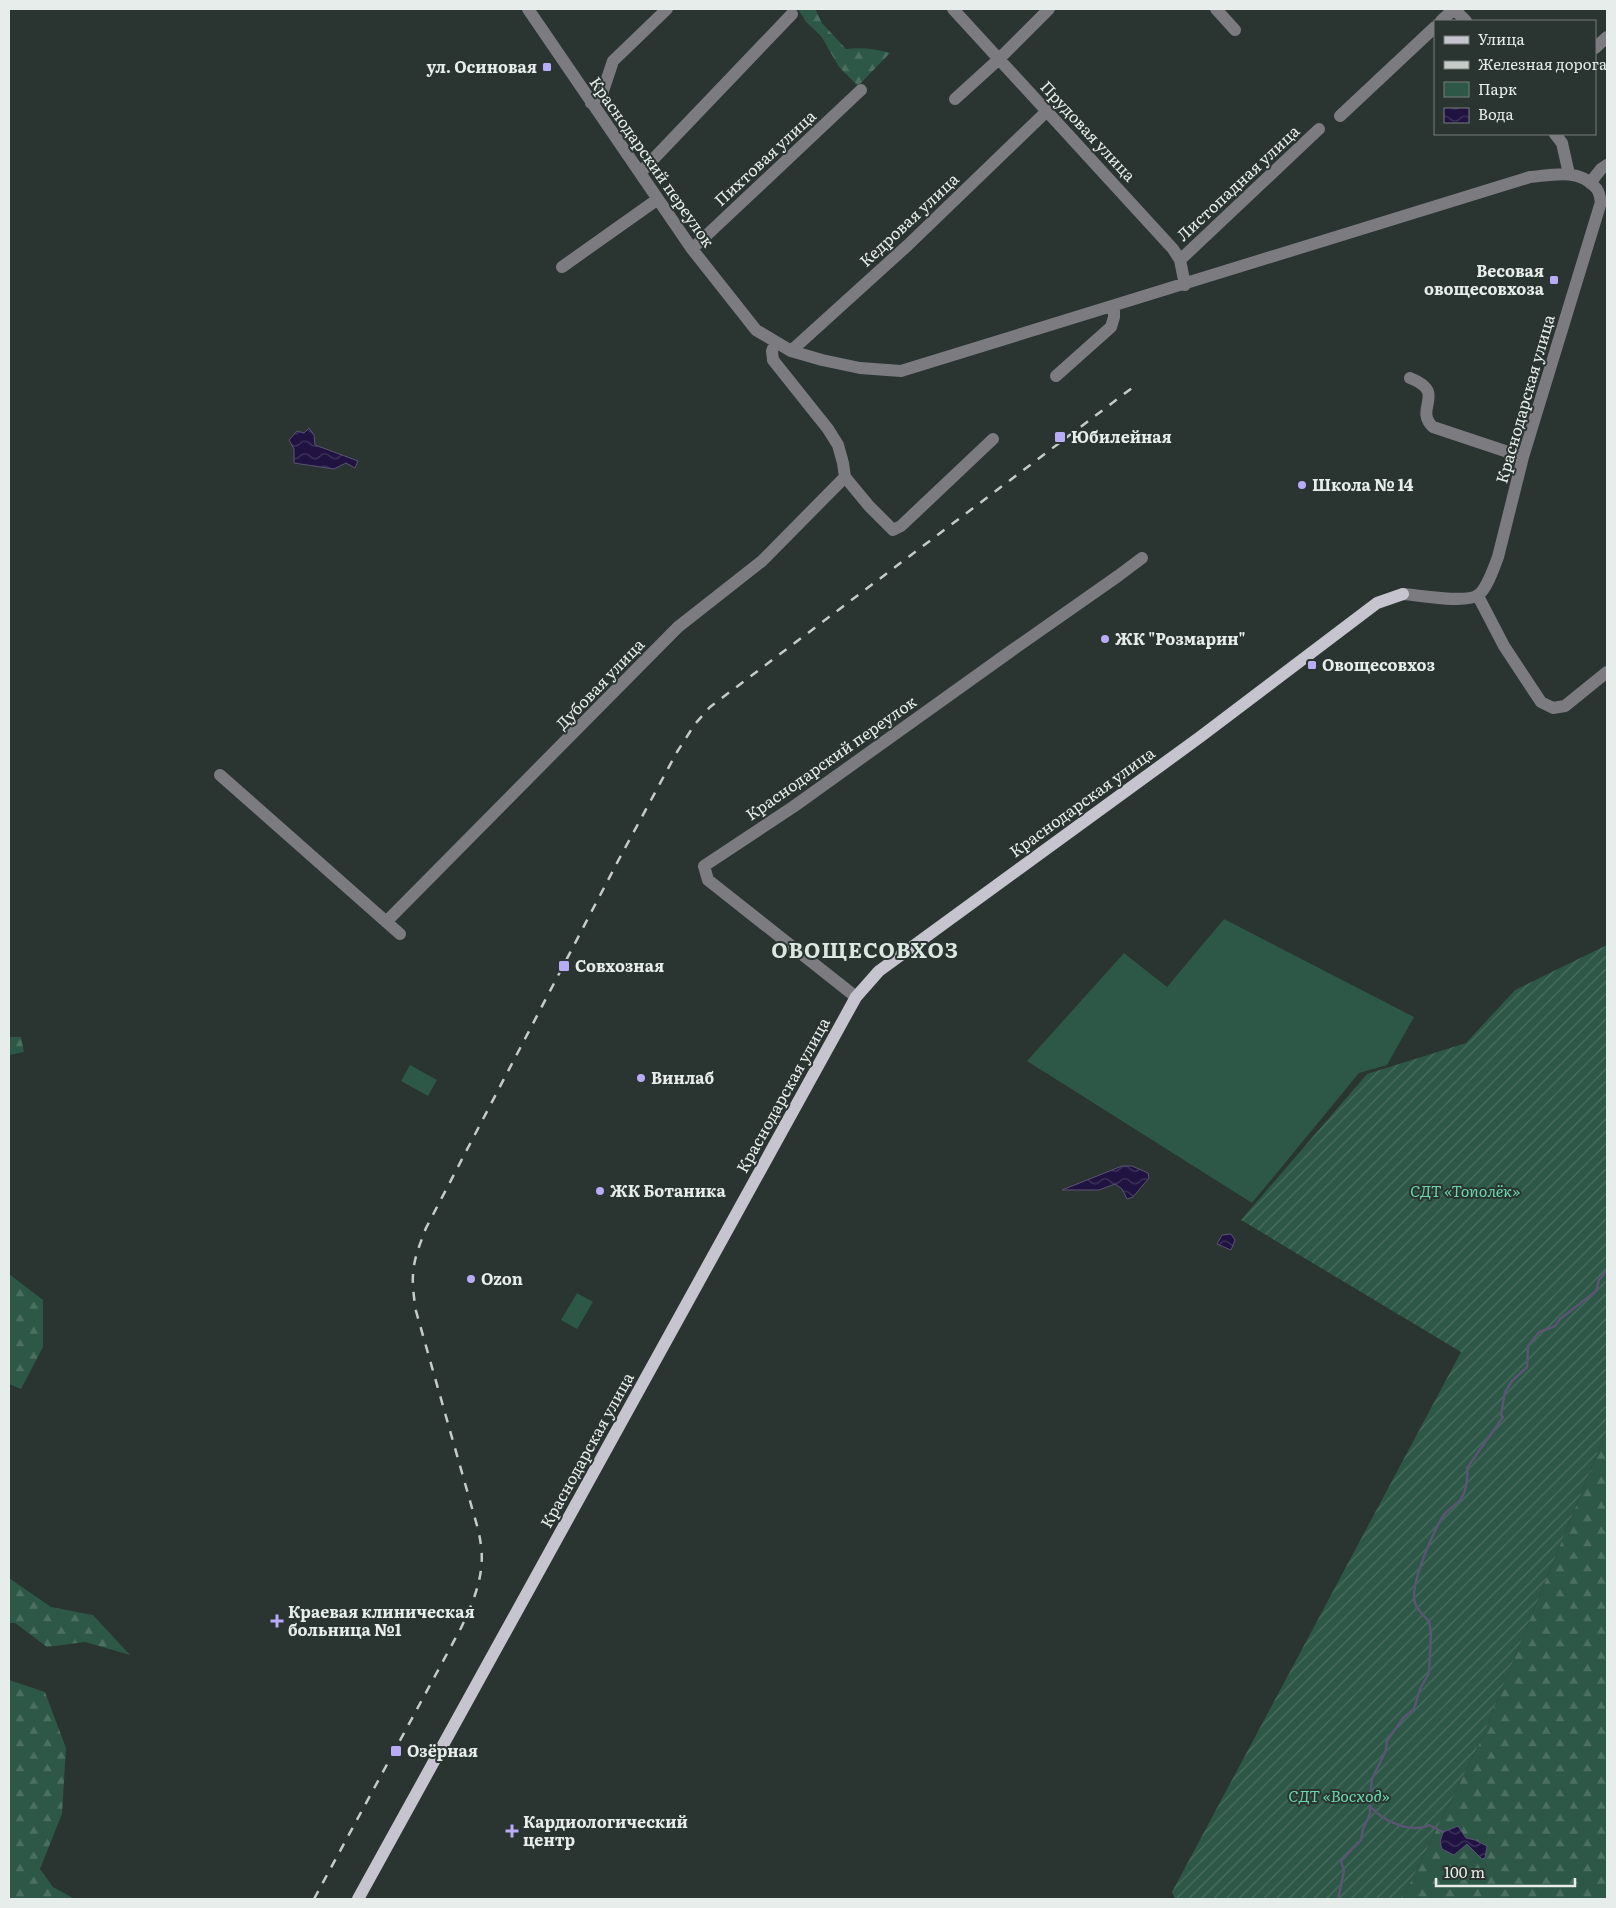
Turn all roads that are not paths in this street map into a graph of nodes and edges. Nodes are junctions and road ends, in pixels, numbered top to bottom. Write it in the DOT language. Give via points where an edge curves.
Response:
graph roads {
  1 [pos="528,9"];
  2 [pos="667,9"];
  3 [pos="953,9"];
  4 [pos="1049,9"];
  5 [pos="1216,9"];
  6 [pos="1461,13"];
  7 [pos="792,14"];
  8 [pos="1444,20"];
  9 [pos="1434,28"];
  10 [pos="1235,30"];
  11 [pos="1607,36"];
  12 [pos="1596,47"];
  13 [pos="999,59"];
  14 [pos="861,90"];
  15 [pos="955,99"];
  16 [pos="591,103"];
  17 [pos="1047,110"];
  18 [pos="1340,116"];
  19 [pos="1319,129"];
  20 [pos="1556,135"];
  21 [pos="1607,165"];
  22 [pos="640,173"];
  23 [pos="1570,174"];
  24 [pos="1590,183"];
  25 [pos="658,199"];
  26 [pos="692,249"];
  27 [pos="1180,260"];
  28 [pos="562,267"];
  29 [pos="1185,285"];
  30 [pos="1114,306"];
  31 [pos="775,343"];
  32 [pos="791,351"];
  33 [pos="1056,376"];
  34 [pos="1410,378"];
  35 [pos="993,439"];
  36 [pos="1523,457"];
  37 [pos="845,477"];
  38 [pos="1142,558"];
  39 [pos="1403,594"];
  40 [pos="1478,596"];
  41 [pos="1607,672"];
  42 [pos="220,775"];
  43 [pos="386,922"];
  44 [pos="400,934"];
  45 [pos="856,996"];
  46 [pos="358,1899"];
  1 -- 16 [label="street, Краснодарский переулок"];
  2 -- 16 [label="street" via="613,61 602,94"];
  3 -- 13 [label="street, Прудовая улица"];
  4 -- 13 [label="street"];
  5 -- 10 [label="street"];
  6 -- 8 [label="street"];
  7 -- 22 [label="street"];
  9 -- 18 [label="street"];
  11 -- 12 [label="street"];
  13 -- 15 [label="street"];
  13 -- 17 [label="street, Прудовая улица"];
  14 -- 26 [label="street, Пихтовая улица"];
  16 -- 22 [label="street, Краснодарский переулок"];
  17 -- 27 [label="street, Прудовая улица"];
  17 -- 32 [label="street, Кедровая улица" via="908,245"];
  19 -- 27 [label="street, Листопадная улица"];
  20 -- 23 [label="street" via="1562,143"];
  21 -- 24 [label="street"];
  22 -- 25 [label="street, Краснодарский переулок"];
  23 -- 24 [label="street"];
  23 -- 29 [label="street, Краснодарский переулок" via="1530,177"];
  24 -- 36 [label="street, Краснодарская улица" via="1596,188 1601,202"];
  25 -- 26 [label="street, Краснодарский переулок"];
  25 -- 28 [label="street"];
  26 -- 31 [label="street, Краснодарский переулок" via="756,330"];
  27 -- 29 [label="street, Прудовая улица"];
  29 -- 30 [label="street, Краснодарский переулок"];
  30 -- 32 [label="street, Краснодарский переулок" via="901,371 860,368"];
  30 -- 33 [label="street" via="1111,328"];
  31 -- 32 [label="street, Краснодарский переулок"];
  31 -- 37 [label="street" via="773,360 828,429 838,446"];
  34 -- 36 [label="street" via="1428,390 1426,417 1433,427"];
  35 -- 37 [label="street" via="893,530"];
  36 -- 40 [label="street, Краснодарская улица" via="1498,557"];
  37 -- 43 [label="street, Дубовая улица" via="762,561 678,627"];
  38 -- 45 [label="street, Краснодарский переулок" via="793,808 704,866 708,880"];
  39 -- 40 [label="street, Краснодарская улица" via="1462,600"];
  39 -- 45 [label="main road, Краснодарская улица" via="1377,603 1200,737 879,971"];
  40 -- 41 [label="street" via="1504,646 1540,702 1553,708 1565,706"];
  42 -- 43 [label="street"];
  43 -- 44 [label="street"];
  45 -- 46 [label="main road, Краснодарская улица"];
}
